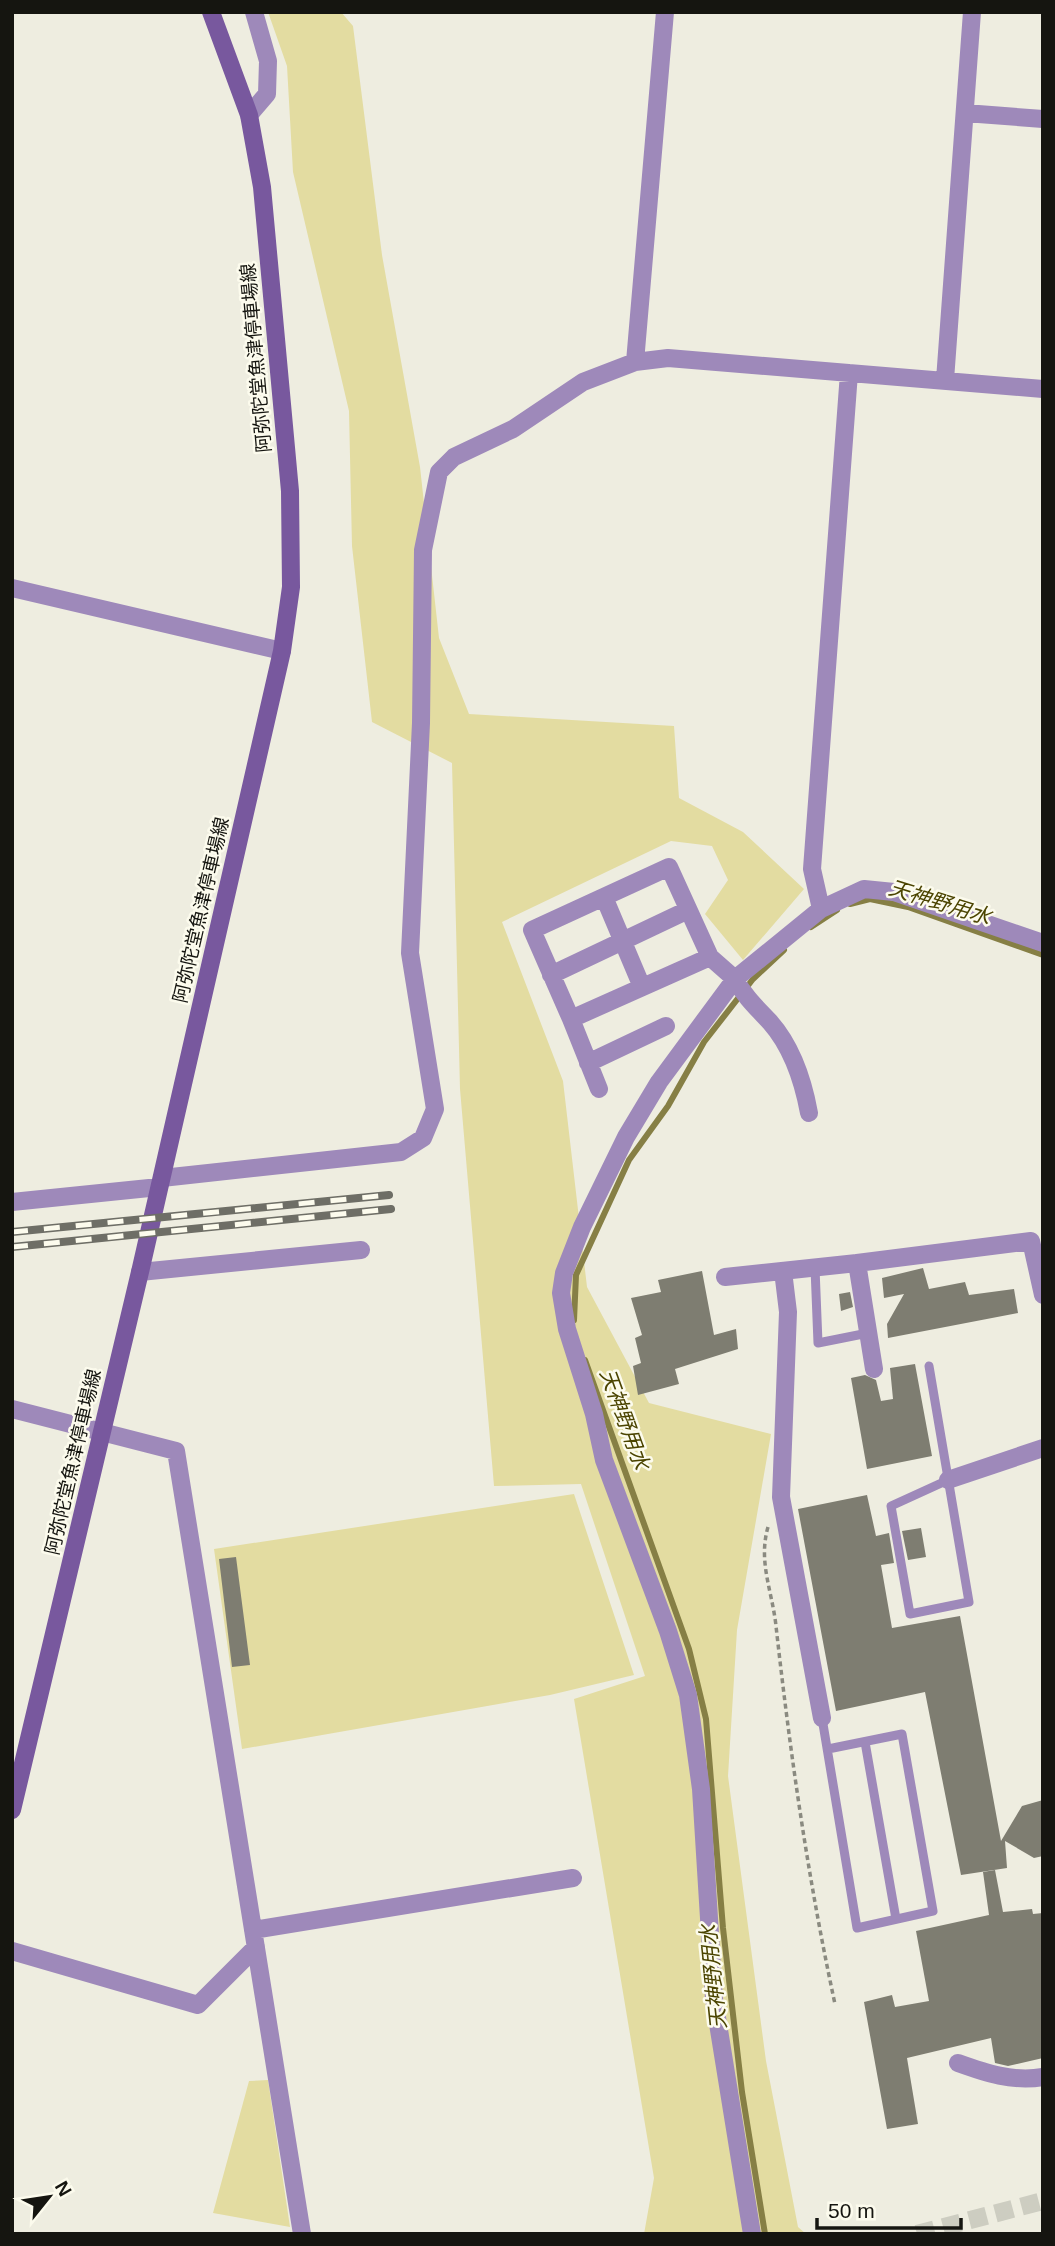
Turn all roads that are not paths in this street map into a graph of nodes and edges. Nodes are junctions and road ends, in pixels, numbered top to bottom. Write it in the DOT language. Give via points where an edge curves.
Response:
graph roads {
  1 [pos="211,12"];
  2 [pos="254,12"];
  3 [pos="665,12"];
  4 [pos="972,12"];
  5 [pos="965,113"];
  6 [pos="249,115"];
  7 [pos="1043,119"];
  8 [pos="635,362"];
  9 [pos="849,373"];
  10 [pos="945,380"];
  11 [pos="1043,389"];
  12 [pos="12,589"];
  13 [pos="282,651"];
  14 [pos="604,897"];
  15 [pos="821,909"];
  16 [pos="688,910"];
  17 [pos="622,939"];
  18 [pos="1043,943"];
  19 [pos="710,957"];
  20 [pos="551,975"];
  21 [pos="734,979"];
  22 [pos="642,987"];
  23 [pos="571,1019"];
  24 [pos="666,1026"];
  25 [pos="588,1063"];
  26 [pos="599,1089"];
  27 [pos="809,1113"];
  28 [pos="160,1183"];
  29 [pos="12,1202"];
  30 [pos="362,1250"];
  31 [pos="857,1263"];
  32 [pos="815,1268"];
  33 [pos="783,1271"];
  34 [pos="140,1272"];
  35 [pos="725,1278"];
  36 [pos="1043,1295"];
  37 [pos="868,1333"];
  38 [pos="929,1366"];
  39 [pos="874,1369"];
  40 [pos="12,1409"];
  41 [pos="102,1431"];
  42 [pos="1043,1448"];
  43 [pos="948,1480"];
  44 [pos="822,1718"];
  45 [pos="865,1741"];
  46 [pos="828,1749"];
  47 [pos="12,1810"];
  48 [pos="573,1878"];
  49 [pos="896,1919"];
  50 [pos="255,1938"];
  51 [pos="12,1951"];
  52 [pos="958,2063"];
  53 [pos="1043,2077"];
  54 [pos="302,2234"];
  55 [pos="752,2234"];
  1 -- 6 [label="main road, 阿弥陀堂魚津停車場線"];
  2 -- 6 [label="street" via="268,61 267,94"];
  3 -- 8 [label="street"];
  4 -- 5 [label="street"];
  5 -- 7 [label="street"];
  5 -- 10 [label="street"];
  6 -- 13 [label="main road, 阿弥陀堂魚津停車場線" via="262,187 290,491 291,587"];
  8 -- 9 [label="street" via="668,358"];
  8 -- 28 [label="street" via="583,382 513,429 454,457 439,472 423,550 421,723 410,953 435,1109 423,1138 401,1152"];
  9 -- 10 [label="street"];
  9 -- 15 [label="street" via="813,869"];
  10 -- 11 [label="street"];
  12 -- 13 [label="street"];
  13 -- 28 [label="main road, 阿弥陀堂魚津停車場線"];
  14 -- 16 [label="street" via="669,867"];
  14 -- 17 [label="street"];
  14 -- 20 [label="street" via="532,930"];
  15 -- 18 [label="street" via="864,889 894,892"];
  15 -- 21 [label="street"];
  16 -- 17 [label="street"];
  16 -- 19 [label="street"];
  17 -- 20 [label="street"];
  17 -- 22 [label="street"];
  19 -- 21 [label="street"];
  19 -- 22 [label="street"];
  20 -- 23 [label="street"];
  21 -- 27 [label="street" via="792,1056"];
  21 -- 55 [label="street" via="659,1082 626,1137 582,1227 561,1293 604,1460 688,1695 701,1788 714,1999"];
  22 -- 23 [label="street"];
  23 -- 25 [label="street"];
  24 -- 25 [label="street"];
  25 -- 26 [label="street"];
  28 -- 29 [label="street"];
  28 -- 34 [label="main road, 阿弥陀堂魚津停車場線"];
  30 -- 34 [label="street"];
  31 -- 32 [label="street"];
  31 -- 36 [label="street" via="1031,1241"];
  31 -- 37 [label="street"];
  32 -- 33 [label="street"];
  32 -- 37 [label="lane" via="818,1343"];
  33 -- 35 [label="street"];
  33 -- 44 [label="street" via="788,1312 781,1497"];
  34 -- 41 [label="main road, 阿弥陀堂魚津停車場線"];
  37 -- 39 [label="street"];
  38 -- 43 [label="lane"];
  40 -- 41 [label="street"];
  41 -- 47 [label="main road, 阿弥陀堂魚津停車場線"];
  41 -- 50 [label="street" via="176,1451"];
  42 -- 43 [label="street"];
  43 -- 43 [label="lane" via="968,1602 910,1614 891,1506"];
  44 -- 46 [label="lane"];
  45 -- 46 [label="lane"];
  45 -- 49 [label="lane"];
  45 -- 49 [label="lane" via="902,1734 933,1911"];
  46 -- 49 [label="lane" via="857,1928"];
  48 -- 50 [label="street"];
  50 -- 51 [label="street" via="198,2005"];
  50 -- 54 [label="street"];
  52 -- 53 [label="street" via="1022,2080"];
}
